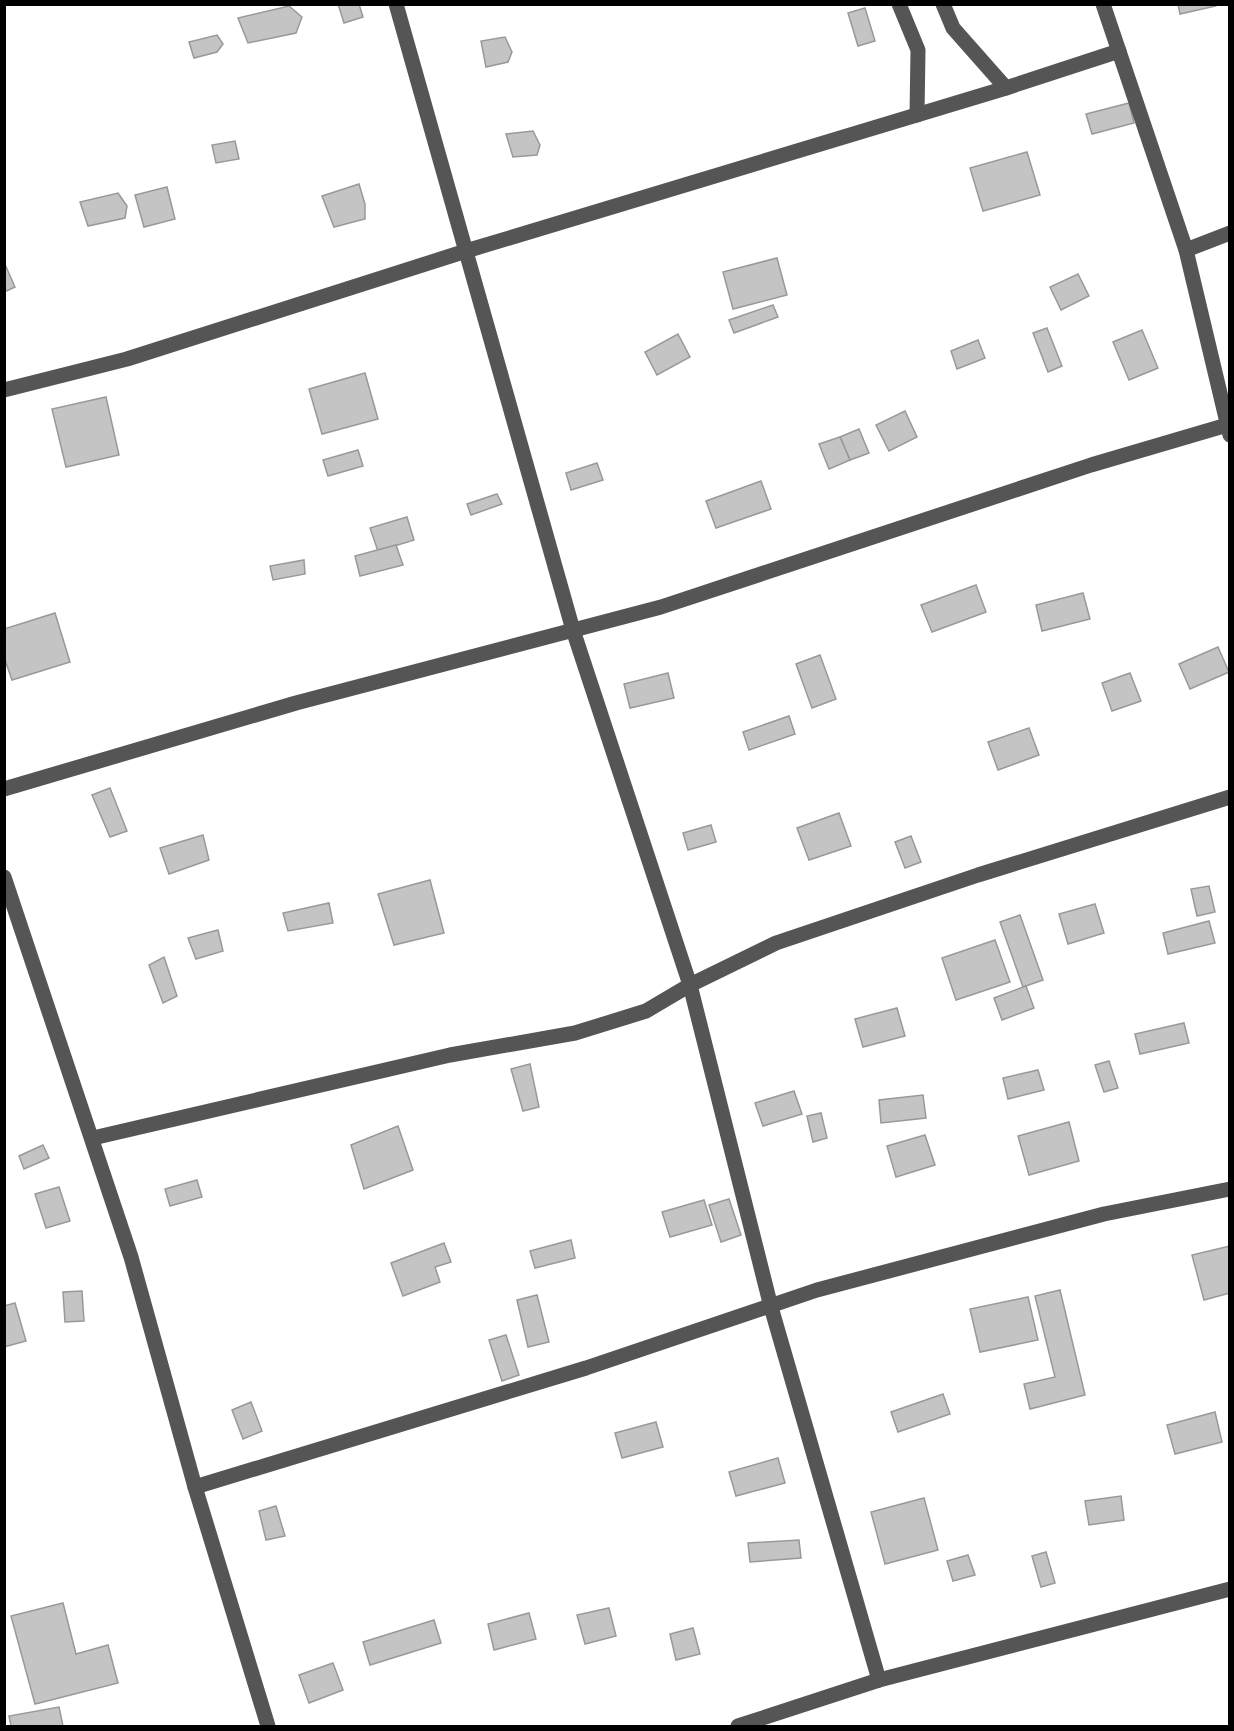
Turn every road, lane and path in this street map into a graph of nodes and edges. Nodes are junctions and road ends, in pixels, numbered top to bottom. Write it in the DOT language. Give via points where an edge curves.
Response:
graph roads {
  1 [pos="396,4"];
  2 [pos="900,4"];
  3 [pos="943,4"];
  4 [pos="1103,4"];
  5 [pos="1119,51"];
  6 [pos="1006,88"];
  7 [pos="917,115"];
  8 [pos="1230,233"];
  9 [pos="1186,250"];
  10 [pos="466,251"];
  11 [pos="4,390"];
  12 [pos="1228,430"];
  13 [pos="573,630"];
  14 [pos="4,789"];
  15 [pos="1230,797"];
  16 [pos="4,877"];
  17 [pos="690,985"];
  18 [pos="93,1138"];
  19 [pos="1230,1189"];
  20 [pos="771,1307"];
  21 [pos="195,1487"];
  22 [pos="1230,1589"];
  23 [pos="879,1680"];
  24 [pos="268,1726"];
  25 [pos="738,1726"];
  1 -- 10 [label="street"];
  2 -- 7 [label="street" via="918,50"];
  3 -- 6 [label="street" via="953,28"];
  4 -- 5 [label="street"];
  5 -- 6 [label="street"];
  5 -- 9 [label="street"];
  6 -- 7 [label="street"];
  7 -- 10 [label="street"];
  8 -- 9 [label="street"];
  9 -- 12 [label="street"];
  10 -- 11 [label="street" via="127,359"];
  10 -- 13 [label="street"];
  12 -- 13 [label="street" via="1091,465 661,607"];
  13 -- 14 [label="street" via="296,703"];
  13 -- 17 [label="street"];
  15 -- 17 [label="street" via="988,871 776,943"];
  16 -- 18 [label="street"];
  17 -- 18 [label="street" via="646,1011 575,1033 450,1055"];
  17 -- 20 [label="street"];
  18 -- 21 [label="street" via="131,1257"];
  19 -- 20 [label="street" via="1104,1214 914,1263"];
  20 -- 21 [label="street" via="407,1424"];
  20 -- 23 [label="street"];
  21 -- 24 [label="street"];
  22 -- 23 [label="street"];
  23 -- 25 [label="street"];
}
